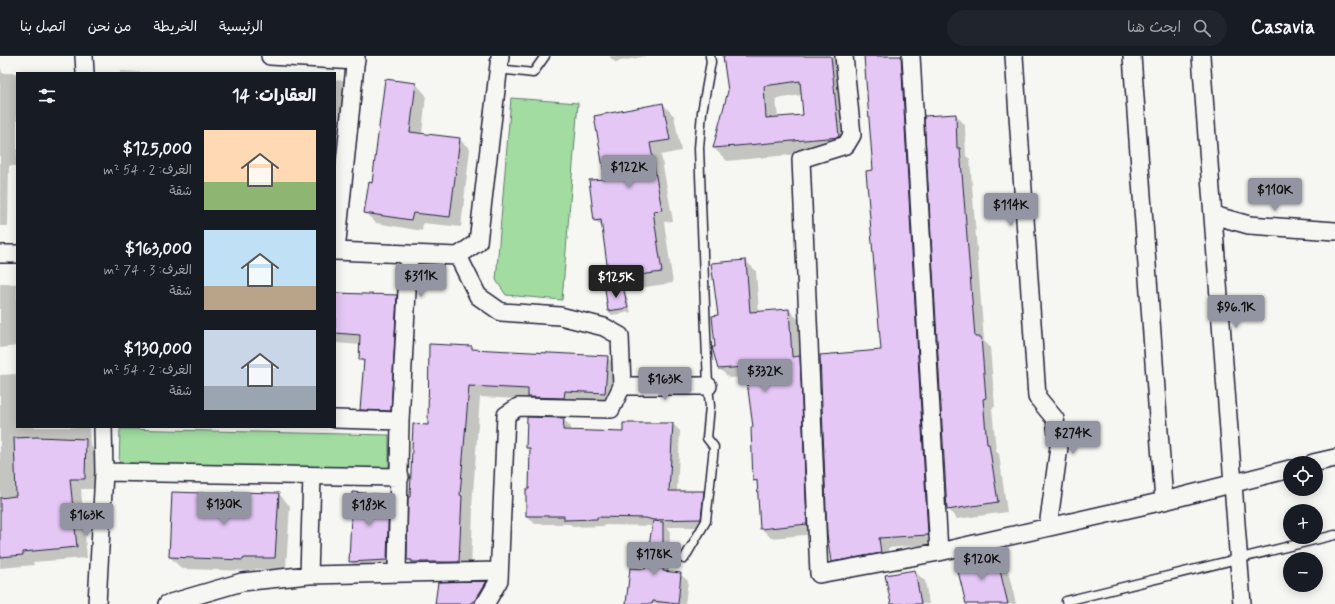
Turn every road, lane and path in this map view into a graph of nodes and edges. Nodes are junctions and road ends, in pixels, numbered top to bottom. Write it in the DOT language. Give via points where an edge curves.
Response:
graph roads {
  1 [pos="84,56"];
  2 [pos="270,56"];
  3 [pos="544,56"];
  4 [pos="710,56"];
  5 [pos="844,56"];
  6 [pos="911,56"];
  7 [pos="1014,56"];
  8 [pos="1132,56"];
  9 [pos="1201,56"];
  10 [pos="356,58"];
  11 [pos="499,62"];
  12 [pos="85,72"];
  13 [pos="339,176"];
  14 [pos="1213,214"];
  15 [pos="1335,231"];
  16 [pos="336,232"];
  17 [pos="336,251"];
  18 [pos="0,254"];
  19 [pos="16,254"];
  20 [pos="409,254"];
  21 [pos="458,256"];
  22 [pos="622,386"];
  23 [pos="708,386"];
  24 [pos="336,419"];
  25 [pos="400,421"];
  26 [pos="103,428"];
  27 [pos="1335,458"];
  28 [pos="1323,461"];
  29 [pos="1283,470"];
  30 [pos="104,472"];
  31 [pos="312,476"];
  32 [pos="400,477"];
  33 [pos="1233,482"];
  34 [pos="1164,501"];
  35 [pos="1048,527"];
  36 [pos="1335,535"];
  37 [pos="939,552"];
  38 [pos="684,559"];
  39 [pos="1239,559"];
  40 [pos="499,571"];
  41 [pos="397,572"];
  42 [pos="309,575"];
  43 [pos="1066,601"];
  44 [pos="98,604"];
  45 [pos="167,604"];
  46 [pos="484,604"];
  47 [pos="1242,604"];
  1 -- 12 [label="street"];
  2 -- 10 [label="street"];
  3 -- 11 [label="lane" via="532,73"];
  4 -- 23 [label="lane" via="699,148"];
  5 -- 37 [label="street" via="852,135 846,144 801,159 819,574"];
  6 -- 37 [label="street"];
  7 -- 35 [label="street" via="1037,397 1055,419 1059,447"];
  8 -- 34 [label="street"];
  9 -- 14 [label="street"];
  10 -- 13 [label="street"];
  11 -- 21 [label="street" via="478,242"];
  13 -- 16 [label="street"];
  14 -- 15 [label="street" via="1249,225"];
  14 -- 33 [label="street"];
  17 -- 20 [label="street"];
  18 -- 19 [label="street"];
  20 -- 21 [label="street"];
  20 -- 25 [label="street"];
  21 -- 22 [label="street" via="478,296 500,312 560,316 604,327 620,336"];
  22 -- 23 [label="street"];
  22 -- 40 [label="street" via="611,409 518,407 506,415"];
  23 -- 38 [label="lane" via="710,406 707,438 714,447 706,521"];
  24 -- 25 [label="street"];
  25 -- 32 [label="street"];
  26 -- 30 [label="street"];
  27 -- 28 [label="street"];
  29 -- 33 [label="street"];
  30 -- 31 [label="street"];
  30 -- 44 [label="street"];
  31 -- 32 [label="street"];
  31 -- 42 [label="street"];
  32 -- 41 [label="street"];
  33 -- 34 [label="street"];
  33 -- 39 [label="street"];
  34 -- 35 [label="street"];
  35 -- 37 [label="street"];
  36 -- 39 [label="lane"];
  39 -- 43 [label="lane"];
  39 -- 47 [label="street"];
  40 -- 41 [label="street"];
  40 -- 46 [label="street" via="499,580"];
  41 -- 42 [label="street"];
  42 -- 45 [label="street" via="242,582"];
}
